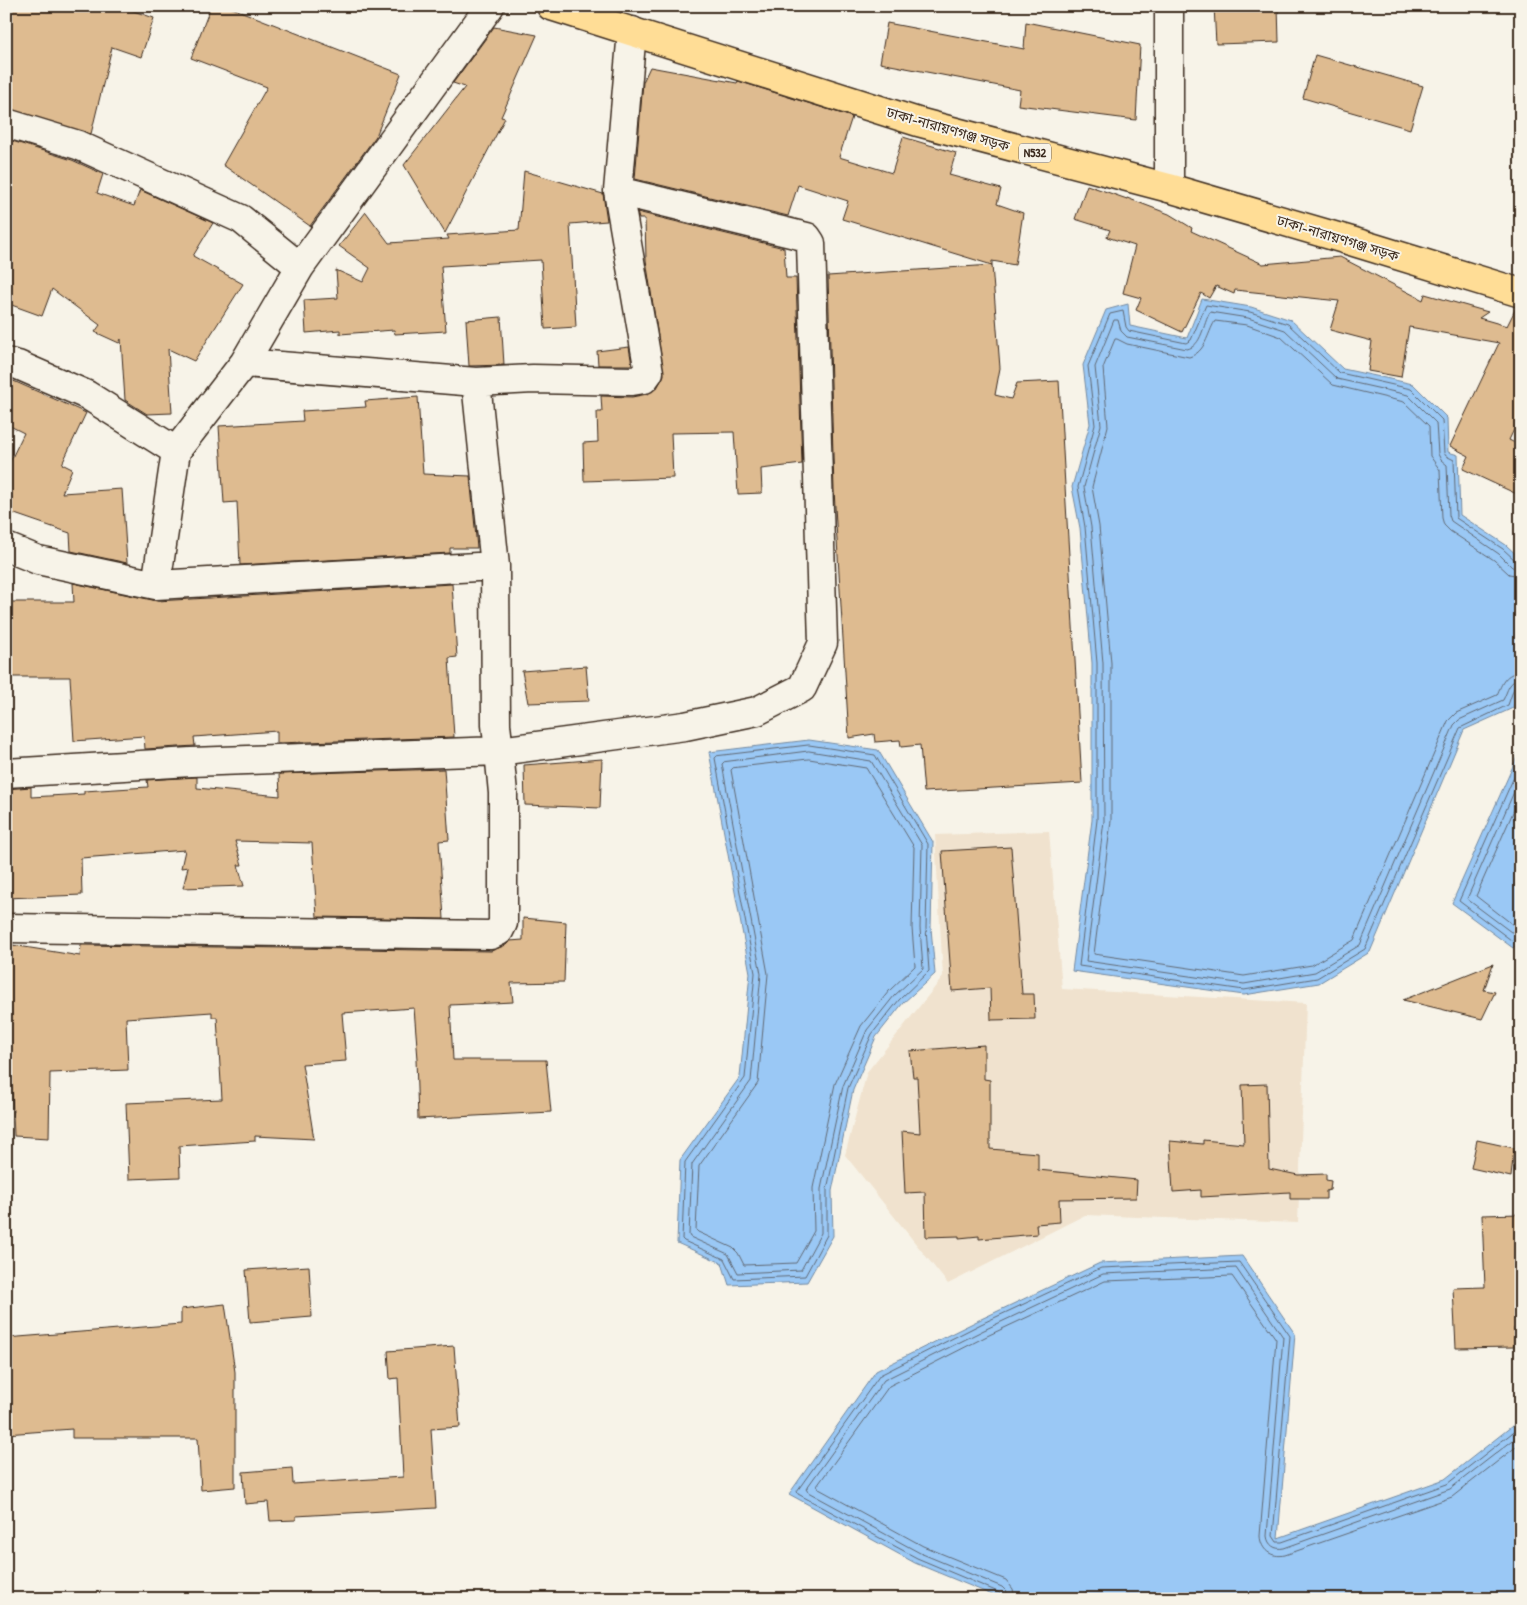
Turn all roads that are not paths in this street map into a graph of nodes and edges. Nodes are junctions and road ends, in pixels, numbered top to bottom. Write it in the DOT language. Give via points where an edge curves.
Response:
graph roads {
  1 [pos="490,6"];
  2 [pos="551,6"];
  3 [pos="1169,6"];
  4 [pos="632,31"];
  5 [pos="6,123"];
  6 [pos="1169,188"];
  7 [pos="618,191"];
  8 [pos="300,266"];
  9 [pos="1521,293"];
  10 [pos="6,362"];
  11 [pos="244,363"];
  12 [pos="476,382"];
  13 [pos="176,451"];
  14 [pos="6,547"];
  15 [pos="495,571"];
  16 [pos="156,585"];
  17 [pos="499,751"];
  18 [pos="6,773"];
  19 [pos="6,928"];
  1 -- 8 [label="street"];
  2 -- 4 [label="highway, ঢাকা-নারায়ণগঞ্জ সড়ক / N532"];
  3 -- 6 [label="street"];
  4 -- 6 [label="highway, ঢাকা-নারায়ণগঞ্জ সড়ক / N532" via="918,122"];
  4 -- 7 [label="street"];
  5 -- 8 [label="street" via="78,144 241,218"];
  6 -- 9 [label="highway, ঢাকা-নারায়ণগঞ্জ সড়ক / N532"];
  7 -- 12 [label="street" via="649,372 644,379"];
  7 -- 17 [label="street" via="807,237 811,243 823,643 802,688 757,711 685,726"];
  8 -- 11 [label="street"];
  10 -- 13 [label="street" via="87,395"];
  11 -- 12 [label="street"];
  11 -- 13 [label="street"];
  12 -- 15 [label="street"];
  13 -- 16 [label="street"];
  14 -- 16 [label="street" via="38,560"];
  15 -- 16 [label="street"];
  15 -- 17 [label="street"];
  17 -- 18 [label="street" via="191,762"];
  17 -- 19 [label="street" via="503,793 503,923 492,935"];
}
